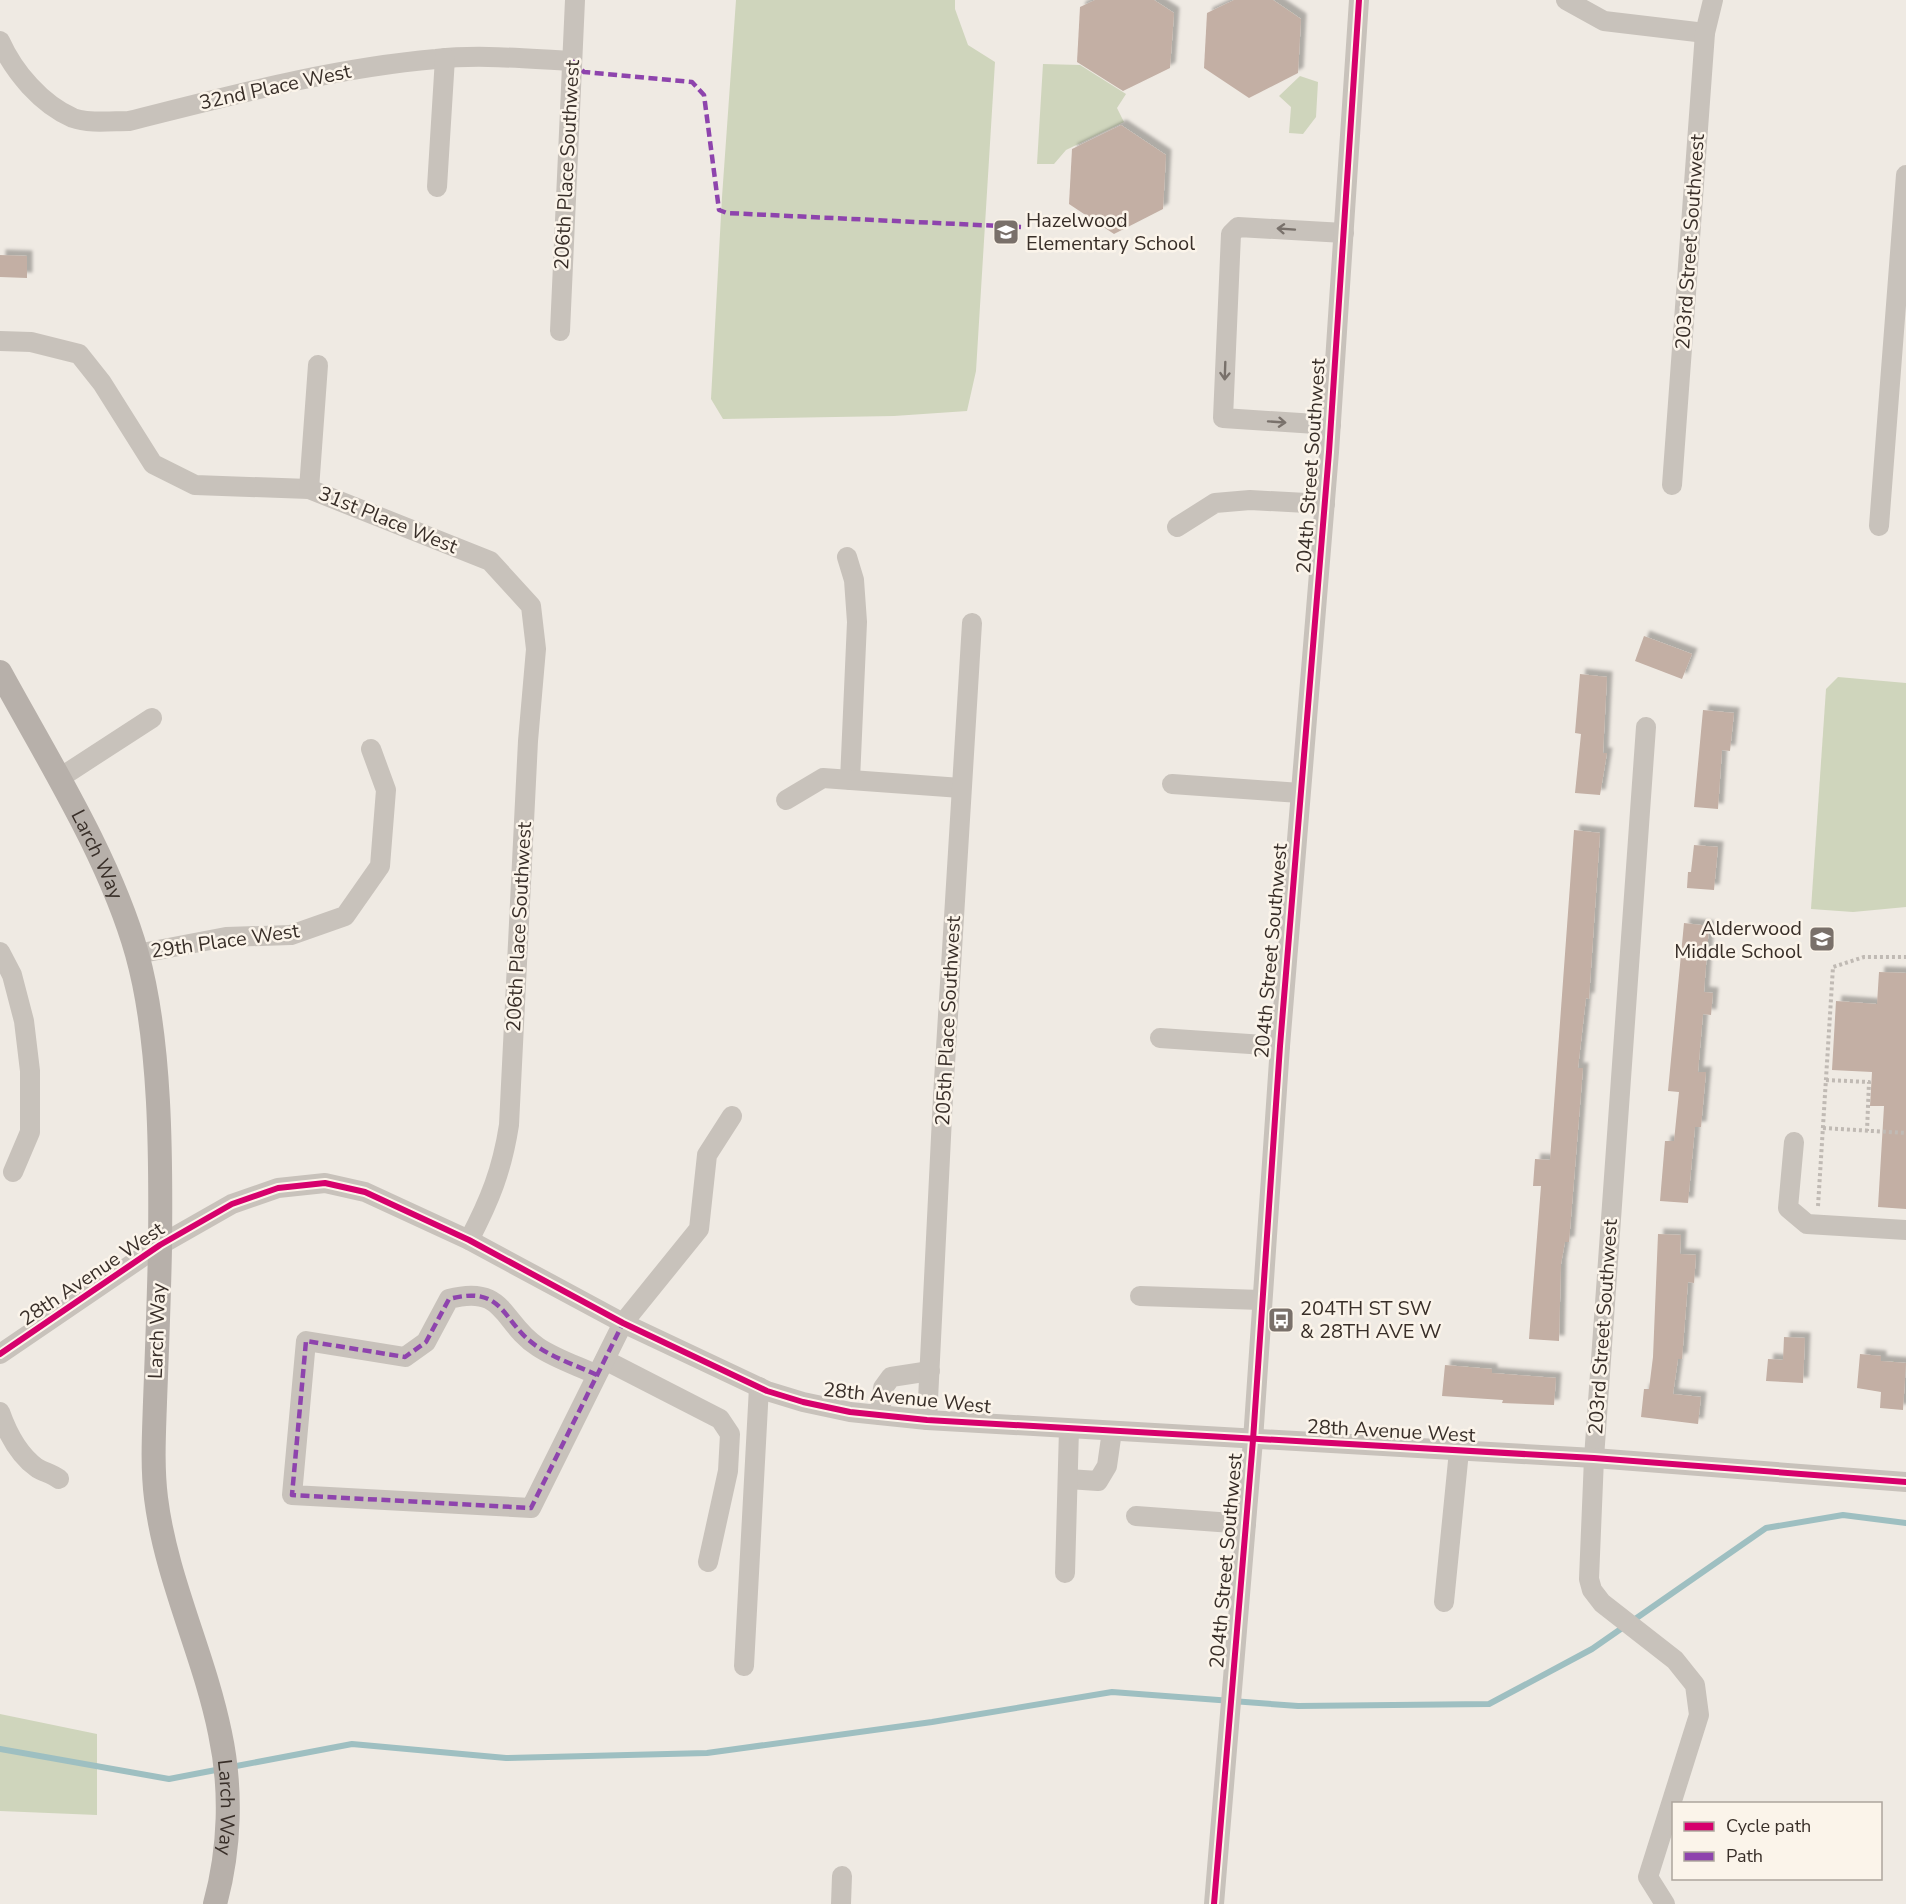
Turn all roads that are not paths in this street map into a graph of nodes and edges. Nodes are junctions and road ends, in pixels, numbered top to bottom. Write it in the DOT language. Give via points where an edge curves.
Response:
graph roads {
  1 [pos="575,0"];
  2 [pos="1359,0"];
  3 [pos="1566,0"];
  4 [pos="1713,0"];
  5 [pos="1705,33"];
  6 [pos="3,48"];
  7 [pos="445,58"];
  8 [pos="572,61"];
  9 [pos="1906,175"];
  10 [pos="437,187"];
  11 [pos="1344,233"];
  12 [pos="560,331"];
  13 [pos="1900,335"];
  14 [pos="0,341"];
  15 [pos="318,365"];
  16 [pos="1331,425"];
  17 [pos="1672,485"];
  18 [pos="309,489"];
  19 [pos="1325,504"];
  20 [pos="1879,526"];
  21 [pos="1177,527"];
  22 [pos="847,557"];
  23 [pos="531,606"];
  24 [pos="972,623"];
  25 [pos="0,672"];
  26 [pos="153,718"];
  27 [pos="1646,727"];
  28 [pos="372,748"];
  29 [pos="58,779"];
  30 [pos="850,780"];
  31 [pos="1172,784"];
  32 [pos="962,788"];
  33 [pos="1300,793"];
  34 [pos="786,800"];
  35 [pos="0,952"];
  36 [pos="137,954"];
  37 [pos="1160,1038"];
  38 [pos="1280,1046"];
  39 [pos="732,1116"];
  40 [pos="1794,1142"];
  41 [pos="13,1172"];
  42 [pos="1906,1230"];
  43 [pos="469,1240"];
  44 [pos="160,1245"];
  45 [pos="1140,1296"];
  46 [pos="1261,1300"];
  47 [pos="623,1323"];
  48 [pos="0,1354"];
  49 [pos="601,1368"];
  50 [pos="930,1371"];
  51 [pos="759,1387"];
  52 [pos="0,1412"];
  53 [pos="880,1415"];
  54 [pos="927,1420"];
  55 [pos="1069,1429"];
  56 [pos="1112,1431"];
  57 [pos="1253,1440"];
  58 [pos="1459,1451"];
  59 [pos="1594,1458"];
  60 [pos="59,1479"];
  61 [pos="1068,1479"];
  62 [pos="1906,1482"];
  63 [pos="1136,1516"];
  64 [pos="1246,1524"];
  65 [pos="708,1562"];
  66 [pos="1065,1573"];
  67 [pos="1444,1602"];
  68 [pos="744,1666"];
  69 [pos="842,1876"];
  70 [pos="215,1904"];
  71 [pos="841,1904"];
  72 [pos="1214,1904"];
  73 [pos="1665,1904"];
  1 -- 8 [label="street, 206th Place Southwest"];
  2 -- 11 [label="street, 204th Street Southwest"];
  3 -- 5 [label="street" via="1604,21"];
  4 -- 5 [label="street, 203rd Street Southwest"];
  5 -- 17 [label="street, 203rd Street Southwest"];
  6 -- 7 [label="street, 32nd Place West" via="24,81 53,106 74,118 99,121 129,121 347,71"];
  7 -- 8 [label="street, 32nd Place West"];
  7 -- 10 [label="street"];
  8 -- 12 [label="street, 206th Place Southwest"];
  9 -- 13 [label="street"];
  11 -- 16 [label="street, 204th Street Southwest"];
  11 -- 16 [label="street, one-way" via="1238,226 1231,234 1223,418"];
  13 -- 20 [label="street"];
  14 -- 18 [label="street, 31st Place West" via="32,342 79,354 153,464 185,480 195,484"];
  15 -- 18 [label="street"];
  16 -- 19 [label="street, 204th Street Southwest"];
  18 -- 23 [label="street, 31st Place West" via="490,561"];
  19 -- 21 [label="street" via="1250,500 1215,503"];
  19 -- 33 [label="street, 204th Street Southwest"];
  22 -- 30 [label="street" via="854,580 857,622"];
  23 -- 43 [label="street, 206th Place Southwest" via="536,650 509,1125 491,1197"];
  24 -- 32 [label="street, 205th Place Southwest"];
  25 -- 29 [label="main road, Larch Way"];
  26 -- 29 [label="street"];
  27 -- 59 [label="street, 203rd Street Southwest"];
  28 -- 36 [label="street, 29th Place West" via="386,790 381,866 345,916 291,935 226,937"];
  29 -- 36 [label="main road, Larch Way" via="109,878"];
  30 -- 32 [label="street"];
  30 -- 34 [label="street" via="823,778"];
  31 -- 33 [label="street"];
  32 -- 50 [label="street, 205th Place Southwest"];
  33 -- 38 [label="street, 204th Street Southwest"];
  35 -- 41 [label="street" via="12,975 24,1021 30,1071 30,1132"];
  36 -- 44 [label="main road, Larch Way" via="149,1011 157,1091"];
  37 -- 38 [label="street"];
  38 -- 46 [label="street, 204th Street Southwest"];
  39 -- 47 [label="street" via="707,1155 699,1229"];
  40 -- 42 [label="street" via="1788,1208 1807,1224"];
  43 -- 44 [label="street, 28th Avenue West" via="364,1192 325,1183 278,1188 232,1204"];
  43 -- 47 [label="street, 28th Avenue West"];
  44 -- 48 [label="street, 28th Avenue West"];
  44 -- 70 [label="main road, Larch Way" via="156,1498 169,1560 220,1732 228,1790 226,1854"];
  45 -- 46 [label="street"];
  46 -- 57 [label="street, 204th Street Southwest"];
  47 -- 49 [label="street"];
  47 -- 51 [label="street, 28th Avenue West"];
  49 -- 49 [label="street" via="531,1508 292,1495 306,1341 405,1357 426,1342 449,1299 470,1293 496,1302 538,1347"];
  49 -- 65 [label="street" via="720,1419 730,1434 728,1471"];
  50 -- 53 [label="street" via="891,1377 883,1388"];
  50 -- 54 [label="street, 205th Place Southwest"];
  51 -- 53 [label="street, 28th Avenue West" via="803,1402"];
  51 -- 68 [label="street"];
  52 -- 60 [label="street" via="22,1454"];
  53 -- 54 [label="street, 28th Avenue West"];
  54 -- 55 [label="street, 28th Avenue West"];
  55 -- 56 [label="street, 28th Avenue West"];
  55 -- 61 [label="street"];
  56 -- 57 [label="street, 28th Avenue West"];
  56 -- 61 [label="street" via="1107,1466 1098,1481"];
  57 -- 58 [label="street, 28th Avenue West"];
  57 -- 64 [label="street, 204th Street Southwest"];
  58 -- 59 [label="street, 28th Avenue West"];
  58 -- 67 [label="street"];
  59 -- 62 [label="street, 28th Avenue West"];
  59 -- 73 [label="street, 203rd Street Southwest" via="1589,1579 1592,1590 1602,1603 1675,1660 1695,1685 1699,1715 1648,1877"];
  61 -- 66 [label="street"];
  63 -- 64 [label="street"];
  64 -- 72 [label="street, 204th Street Southwest"];
  69 -- 71 [label="street"];
}
